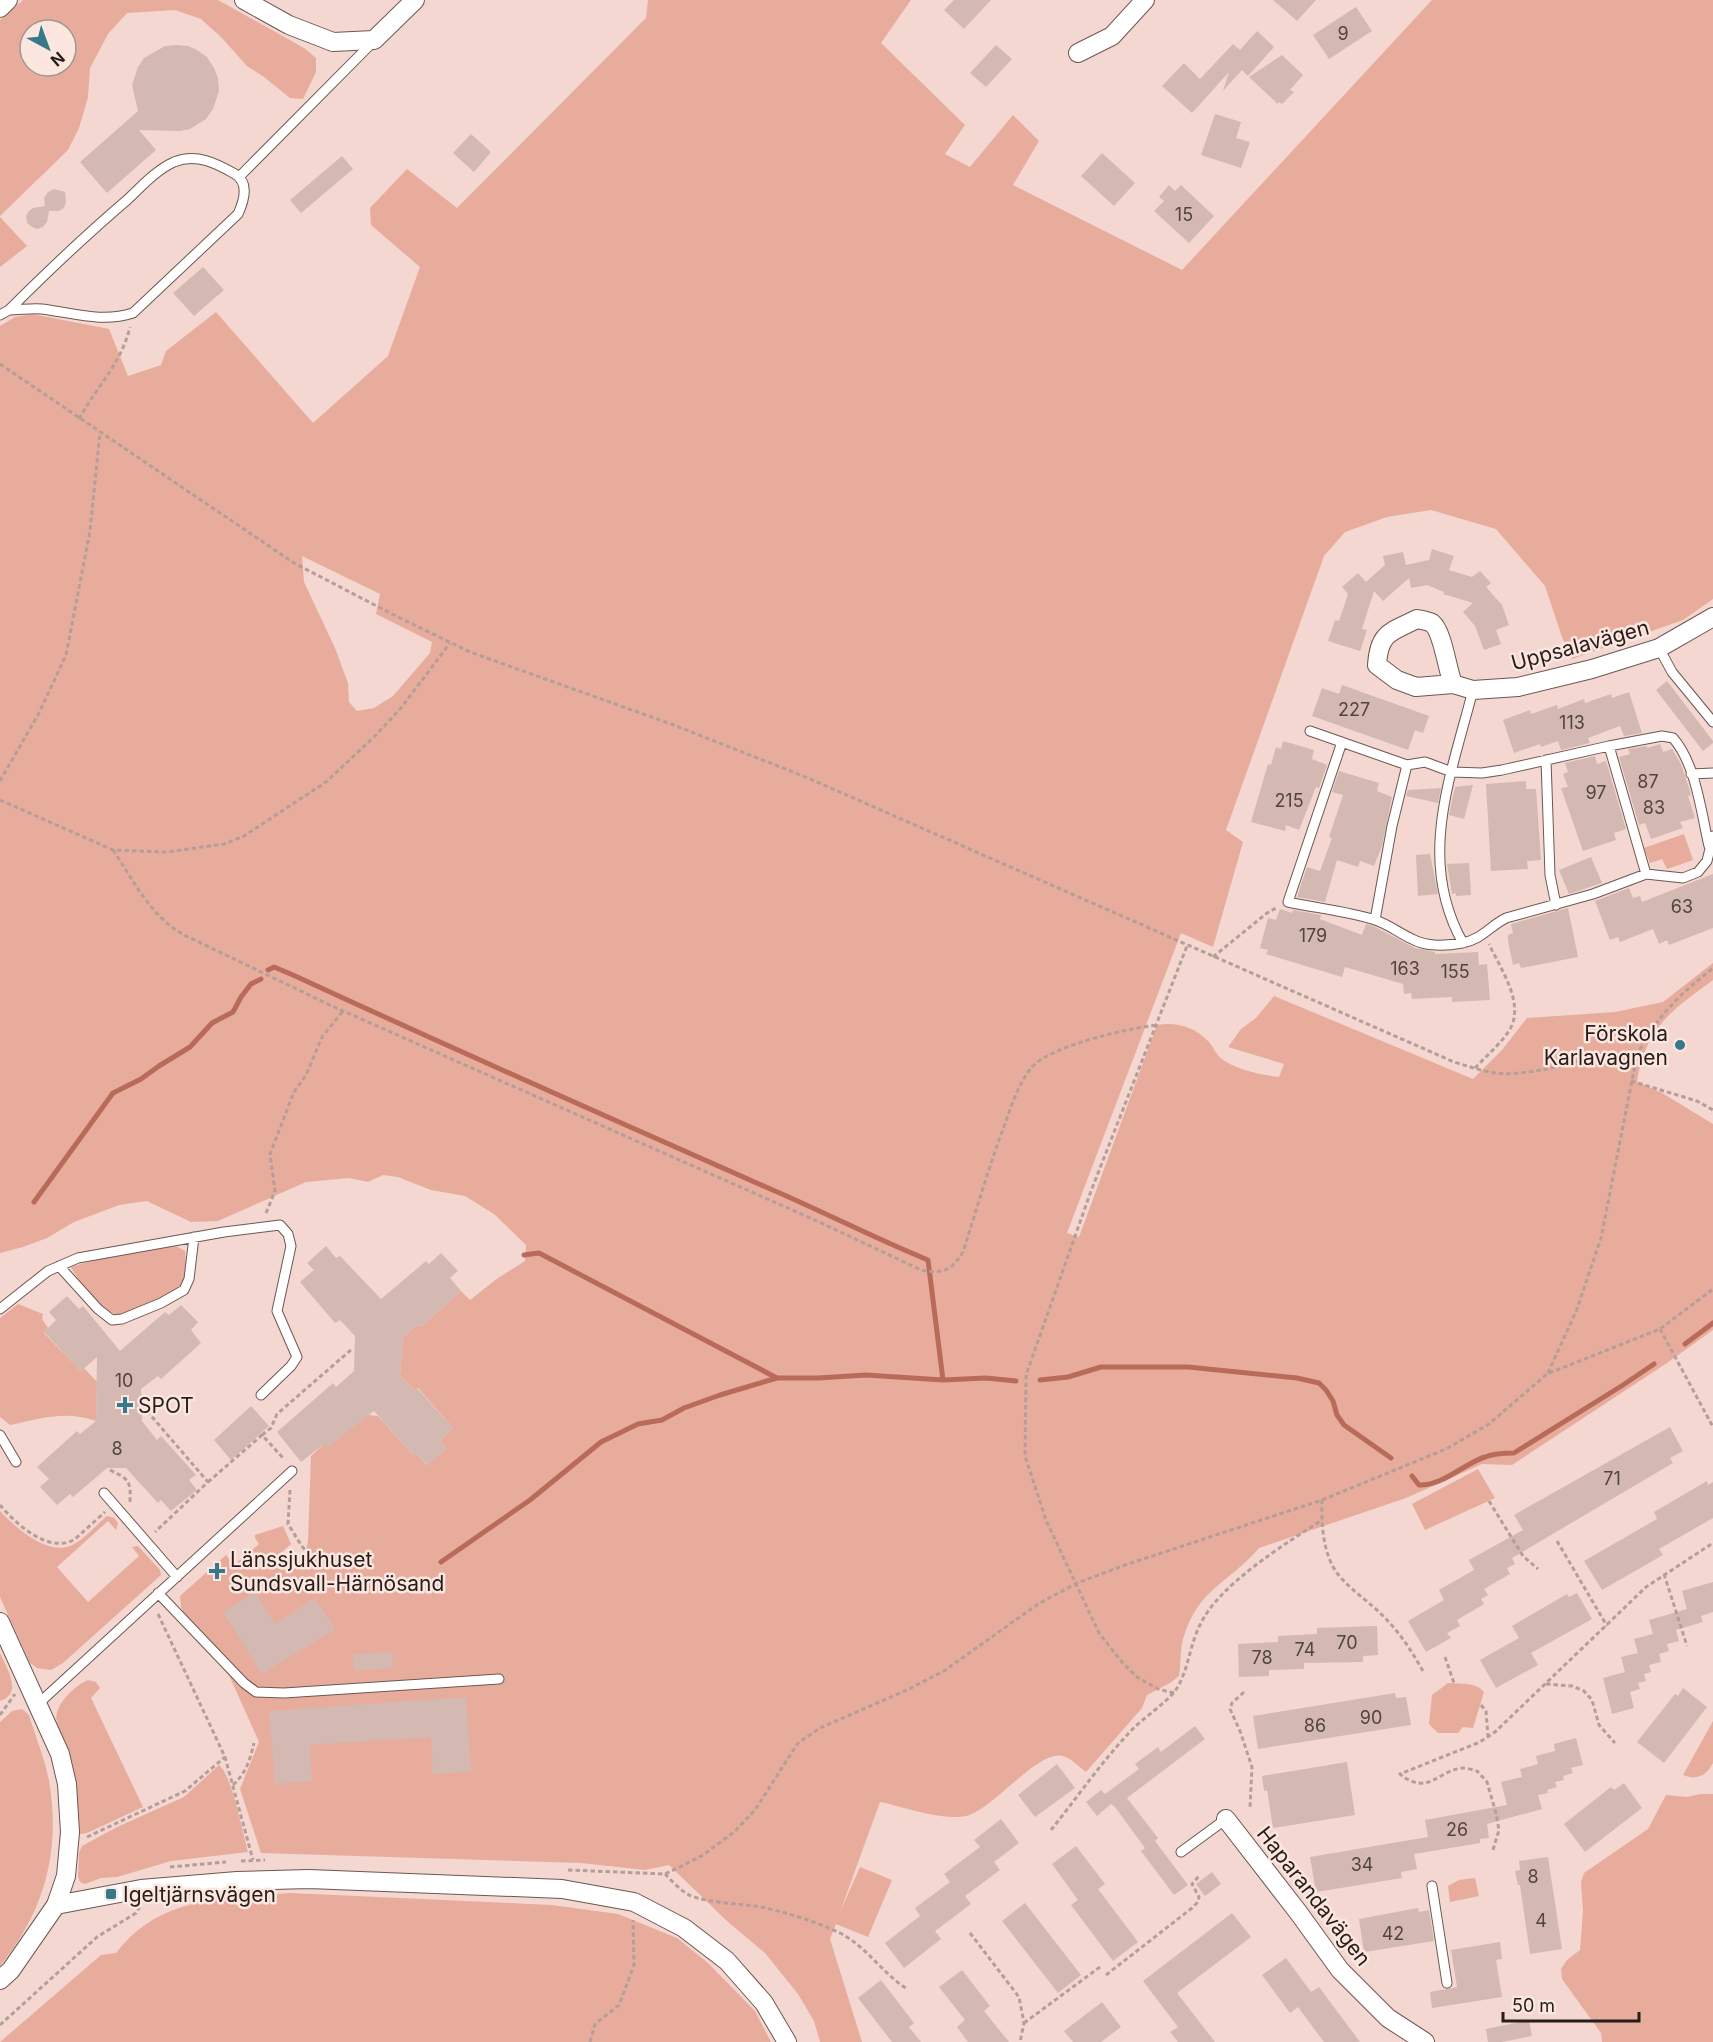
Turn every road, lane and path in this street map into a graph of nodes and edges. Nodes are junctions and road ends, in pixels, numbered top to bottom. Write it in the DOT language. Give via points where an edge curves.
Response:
graph roads {
  1 [pos="8,0"];
  2 [pos="244,0"];
  3 [pos="415,0"];
  4 [pos="1145,0"];
  5 [pos="0,8"];
  6 [pos="374,40"];
  7 [pos="1078,53"];
  8 [pos="240,177"];
  9 [pos="4,313"];
  10 [pos="133,313"];
  11 [pos="0,364"];
  12 [pos="79,419"];
  13 [pos="100,432"];
  14 [pos="1713,616"];
  15 [pos="450,643"];
  16 [pos="1659,648"];
  17 [pos="1453,684"];
  18 [pos="1473,690"];
  19 [pos="1713,722"];
  20 [pos="1310,731"];
  21 [pos="1342,742"];
  22 [pos="1609,746"];
  23 [pos="1546,760"];
  24 [pos="1407,765"];
  25 [pos="1452,772"];
  26 [pos="1713,773"];
  27 [pos="1692,774"];
  28 [pos="0,781"];
  29 [pos="0,800"];
  30 [pos="1713,836"];
  31 [pos="1710,849"];
  32 [pos="113,850"];
  33 [pos="1646,874"];
  34 [pos="1288,902"];
  35 [pos="1556,904"];
  36 [pos="1376,920"];
  37 [pos="1485,935"];
  38 [pos="1462,943"];
  39 [pos="1187,946"];
  40 [pos="1213,957"];
  41 [pos="1713,968"];
  42 [pos="343,1011"];
  43 [pos="1157,1025"];
  44 [pos="1636,1055"];
  45 [pos="1475,1068"];
  46 [pos="1631,1081"];
  47 [pos="1713,1110"];
  48 [pos="258,1226"];
  49 [pos="194,1237"];
  50 [pos="59,1266"];
  51 [pos="1713,1289"];
  52 [pos="0,1309"];
  53 [pos="1660,1329"];
  54 [pos="352,1349"];
  55 [pos="1547,1374"];
  56 [pos="261,1395"];
  57 [pos="147,1411"];
  58 [pos="1713,1427"];
  59 [pos="0,1435"];
  60 [pos="262,1435"];
  61 [pos="16,1462"];
  62 [pos="291,1468"];
  63 [pos="208,1482"];
  64 [pos="104,1493"];
  65 [pos="1322,1500"];
  66 [pos="1489,1501"];
  67 [pos="0,1505"];
  68 [pos="114,1505"];
  69 [pos="1322,1520"];
  70 [pos="149,1537"];
  71 [pos="1557,1541"];
  72 [pos="1713,1543"];
  73 [pos="333,1565"];
  74 [pos="1538,1569"];
  75 [pos="1664,1574"];
  76 [pos="177,1577"];
  77 [pos="1077,1583"];
  78 [pos="155,1597"];
  79 [pos="0,1622"];
  80 [pos="1607,1626"];
  81 [pos="1687,1646"];
  82 [pos="1445,1657"];
  83 [pos="1423,1671"];
  84 [pos="499,1679"];
  85 [pos="1454,1683"];
  86 [pos="1546,1684"];
  87 [pos="1244,1692"];
  88 [pos="1174,1693"];
  89 [pos="38,1704"];
  90 [pos="1481,1705"];
  91 [pos="0,1707"];
  92 [pos="6,1707"];
  93 [pos="1488,1737"];
  94 [pos="254,1743"];
  95 [pos="1616,1743"];
  96 [pos="225,1757"];
  97 [pos="233,1785"];
  98 [pos="1250,1807"];
  99 [pos="1226,1819"];
  100 [pos="1051,1830"];
  101 [pos="69,1846"];
  102 [pos="1493,1850"];
  103 [pos="1180,1852"];
  104 [pos="253,1860"];
  105 [pos="265,1860"];
  106 [pos="165,1869"];
  107 [pos="558,1870"];
  108 [pos="665,1874"];
  109 [pos="1199,1876"];
  110 [pos="1432,1886"];
  111 [pos="141,1889"];
  112 [pos="634,1902"];
  113 [pos="56,1905"];
  114 [pos="970,1934"];
  115 [pos="1100,1967"];
  116 [pos="1106,1975"];
  117 [pos="0,1980"];
  118 [pos="1447,1983"];
  119 [pos="907,1989"];
  120 [pos="1024,2023"];
  121 [pos="0,2025"];
  122 [pos="590,2042"];
  123 [pos="787,2042"];
  124 [pos="1020,2042"];
  125 [pos="1425,2042"];
  1 -- 5 [label="street"];
  2 -- 6 [label="street" via="289,25 333,42"];
  3 -- 6 [label="street"];
  4 -- 7 [label="street" via="1112,36"];
  6 -- 8 [label="lane"];
  8 -- 9 [label="lane" via="212,161 193,158 174,162 79,241"];
  8 -- 10 [label="lane" via="246,189 238,214"];
  9 -- 10 [label="lane" via="40,309 90,318 117,318"];
  10 -- 12 [label="path" via="115,366"];
  11 -- 12 [label="path"];
  12 -- 13 [label="path"];
  13 -- 15 [label="path" via="294,563"];
  13 -- 28 [label="path" via="90,531 66,655"];
  14 -- 16 [label="street, Uppsalavägen"];
  15 -- 32 [label="path" via="401,708 353,757 326,782 244,836 224,844 167,852"];
  15 -- 39 [label="path" via="808,778"];
  16 -- 18 [label="street, Uppsalavägen" via="1556,679"];
  16 -- 19 [label="lane" via="1672,672"];
  17 -- 17 [label="street, Uppsalavägen" via="1441,636 1431,623 1417,619 1388,633 1378,647 1377,665 1397,680 1416,687"];
  17 -- 18 [label="street, Uppsalavägen"];
  18 -- 25 [label="lane"];
  20 -- 21 [label="lane"];
  21 -- 24 [label="lane"];
  21 -- 34 [label="lane"];
  22 -- 23 [label="lane"];
  22 -- 27 [label="lane" via="1662,736 1673,738"];
  22 -- 33 [label="lane"];
  23 -- 25 [label="lane" via="1482,773"];
  23 -- 35 [label="lane" via="1550,875"];
  24 -- 25 [label="lane" via="1425,762"];
  24 -- 36 [label="lane"];
  25 -- 38 [label="lane" via="1442,810 1440,876 1443,898"];
  26 -- 27 [label="lane"];
  27 -- 31 [label="lane"];
  29 -- 32 [label="path"];
  30 -- 31 [label="lane"];
  31 -- 33 [label="lane" via="1698,872 1683,878"];
  32 -- 42 [label="path" via="145,900 168,926"];
  33 -- 35 [label="lane"];
  34 -- 36 [label="lane"];
  34 -- 40 [label="path" via="1267,913"];
  35 -- 37 [label="lane" via="1506,918"];
  36 -- 38 [label="lane" via="1414,940 1440,945"];
  37 -- 38 [label="lane"];
  37 -- 45 [label="path" via="1512,992 1514,1006 1512,1026"];
  39 -- 40 [label="path"];
  39 -- 43 [label="path"];
  40 -- 45 [label="path"];
  41 -- 44 [label="path" via="1664,1012"];
  42 -- 43 [label="path" via="921,1270 936,1272 948,1270 963,1252 1017,1091 1032,1067 1044,1058 1090,1040"];
  42 -- 48 [label="path" via="322,1037 294,1092 270,1154 275,1191"];
  43 -- 77 [label="path" via="1090,1191 1026,1375 1025,1456 1046,1520"];
  44 -- 45 [label="path" via="1603,1053 1548,1069 1516,1073"];
  44 -- 46 [label="path"];
  46 -- 47 [label="path" via="1697,1101"];
  46 -- 55 [label="path" via="1601,1238 1577,1309"];
  48 -- 49 [label="lane"];
  48 -- 56 [label="lane" via="280,1225 288,1234 291,1246 277,1311 297,1357"];
  49 -- 50 [label="lane" via="89,1256"];
  49 -- 50 [label="lane" via="184,1290 122,1319 112,1320 98,1309"];
  50 -- 52 [label="lane"];
  51 -- 53 [label="path"];
  53 -- 55 [label="path"];
  53 -- 58 [label="path"];
  54 -- 60 [label="path" via="277,1414 271,1428"];
  55 -- 65 [label="path" via="1488,1424 1446,1449"];
  57 -- 63 [label="path"];
  59 -- 61 [label="lane"];
  60 -- 62 [label="path"];
  60 -- 63 [label="path"];
  62 -- 73 [label="path" via="288,1524 313,1559"];
  62 -- 76 [label="lane"];
  63 -- 70 [label="path"];
  64 -- 68 [label="lane"];
  65 -- 69 [label="path"];
  65 -- 77 [label="path"];
  66 -- 74 [label="path" via="1523,1556"];
  67 -- 68 [label="path" via="22,1529 60,1543 75,1539"];
  68 -- 76 [label="lane"];
  69 -- 83 [label="path" via="1337,1573 1385,1617"];
  69 -- 88 [label="path" via="1287,1543 1215,1603 1201,1622 1185,1674"];
  71 -- 80 [label="path"];
  72 -- 75 [label="path"];
  75 -- 80 [label="path"];
  75 -- 81 [label="path"];
  76 -- 78 [label="lane"];
  77 -- 88 [label="path" via="1099,1633 1122,1662 1137,1677"];
  77 -- 108 [label="path" via="1038,1604 944,1671 820,1728 798,1743 755,1810 734,1832 703,1855"];
  78 -- 84 [label="lane" via="256,1692"];
  78 -- 89 [label="lane"];
  78 -- 96 [label="path"];
  79 -- 89 [label="street"];
  80 -- 86 [label="path"];
  82 -- 85 [label="path"];
  86 -- 93 [label="path"];
  86 -- 95 [label="path" via="1584,1691 1592,1700 1599,1725"];
  87 -- 98 [label="path" via="1230,1708 1252,1767"];
  88 -- 100 [label="path" via="1127,1734"];
  89 -- 101 [label="street" via="60,1754 67,1784"];
  90 -- 93 [label="path" via="1486,1711"];
  91 -- 92 [label="path"];
  93 -- 102 [label="path" via="1400,1774 1410,1782 1426,1783 1462,1768 1477,1771 1487,1782 1496,1813 1499,1830"];
  94 -- 97 [label="path" via="249,1765"];
  96 -- 97 [label="path"];
  96 -- 101 [label="path" via="185,1791"];
  97 -- 104 [label="path"];
  99 -- 103 [label="lane"];
  99 -- 125 [label="street, Haparandavägen" via="1340,1970 1389,2018"];
  101 -- 113 [label="street" via="66,1876"];
  104 -- 105 [label="path"];
  104 -- 106 [label="path"];
  107 -- 108 [label="path"];
  108 -- 119 [label="path" via="690,1895 801,1917 841,1934"];
  109 -- 116 [label="path" via="1192,1884 1198,1902"];
  110 -- 118 [label="lane"];
  111 -- 112 [label="street" via="309,1880 562,1889"];
  111 -- 113 [label="street"];
  111 -- 121 [label="path" via="136,1913 98,1937"];
  112 -- 122 [label="path" via="634,1965 619,2005 595,2024"];
  112 -- 123 [label="street" via="684,1928 727,1961 764,2003"];
  113 -- 117 [label="street"];
  114 -- 120 [label="path" via="1019,1997"];
  115 -- 120 [label="path"];
  120 -- 124 [label="path"];
}
